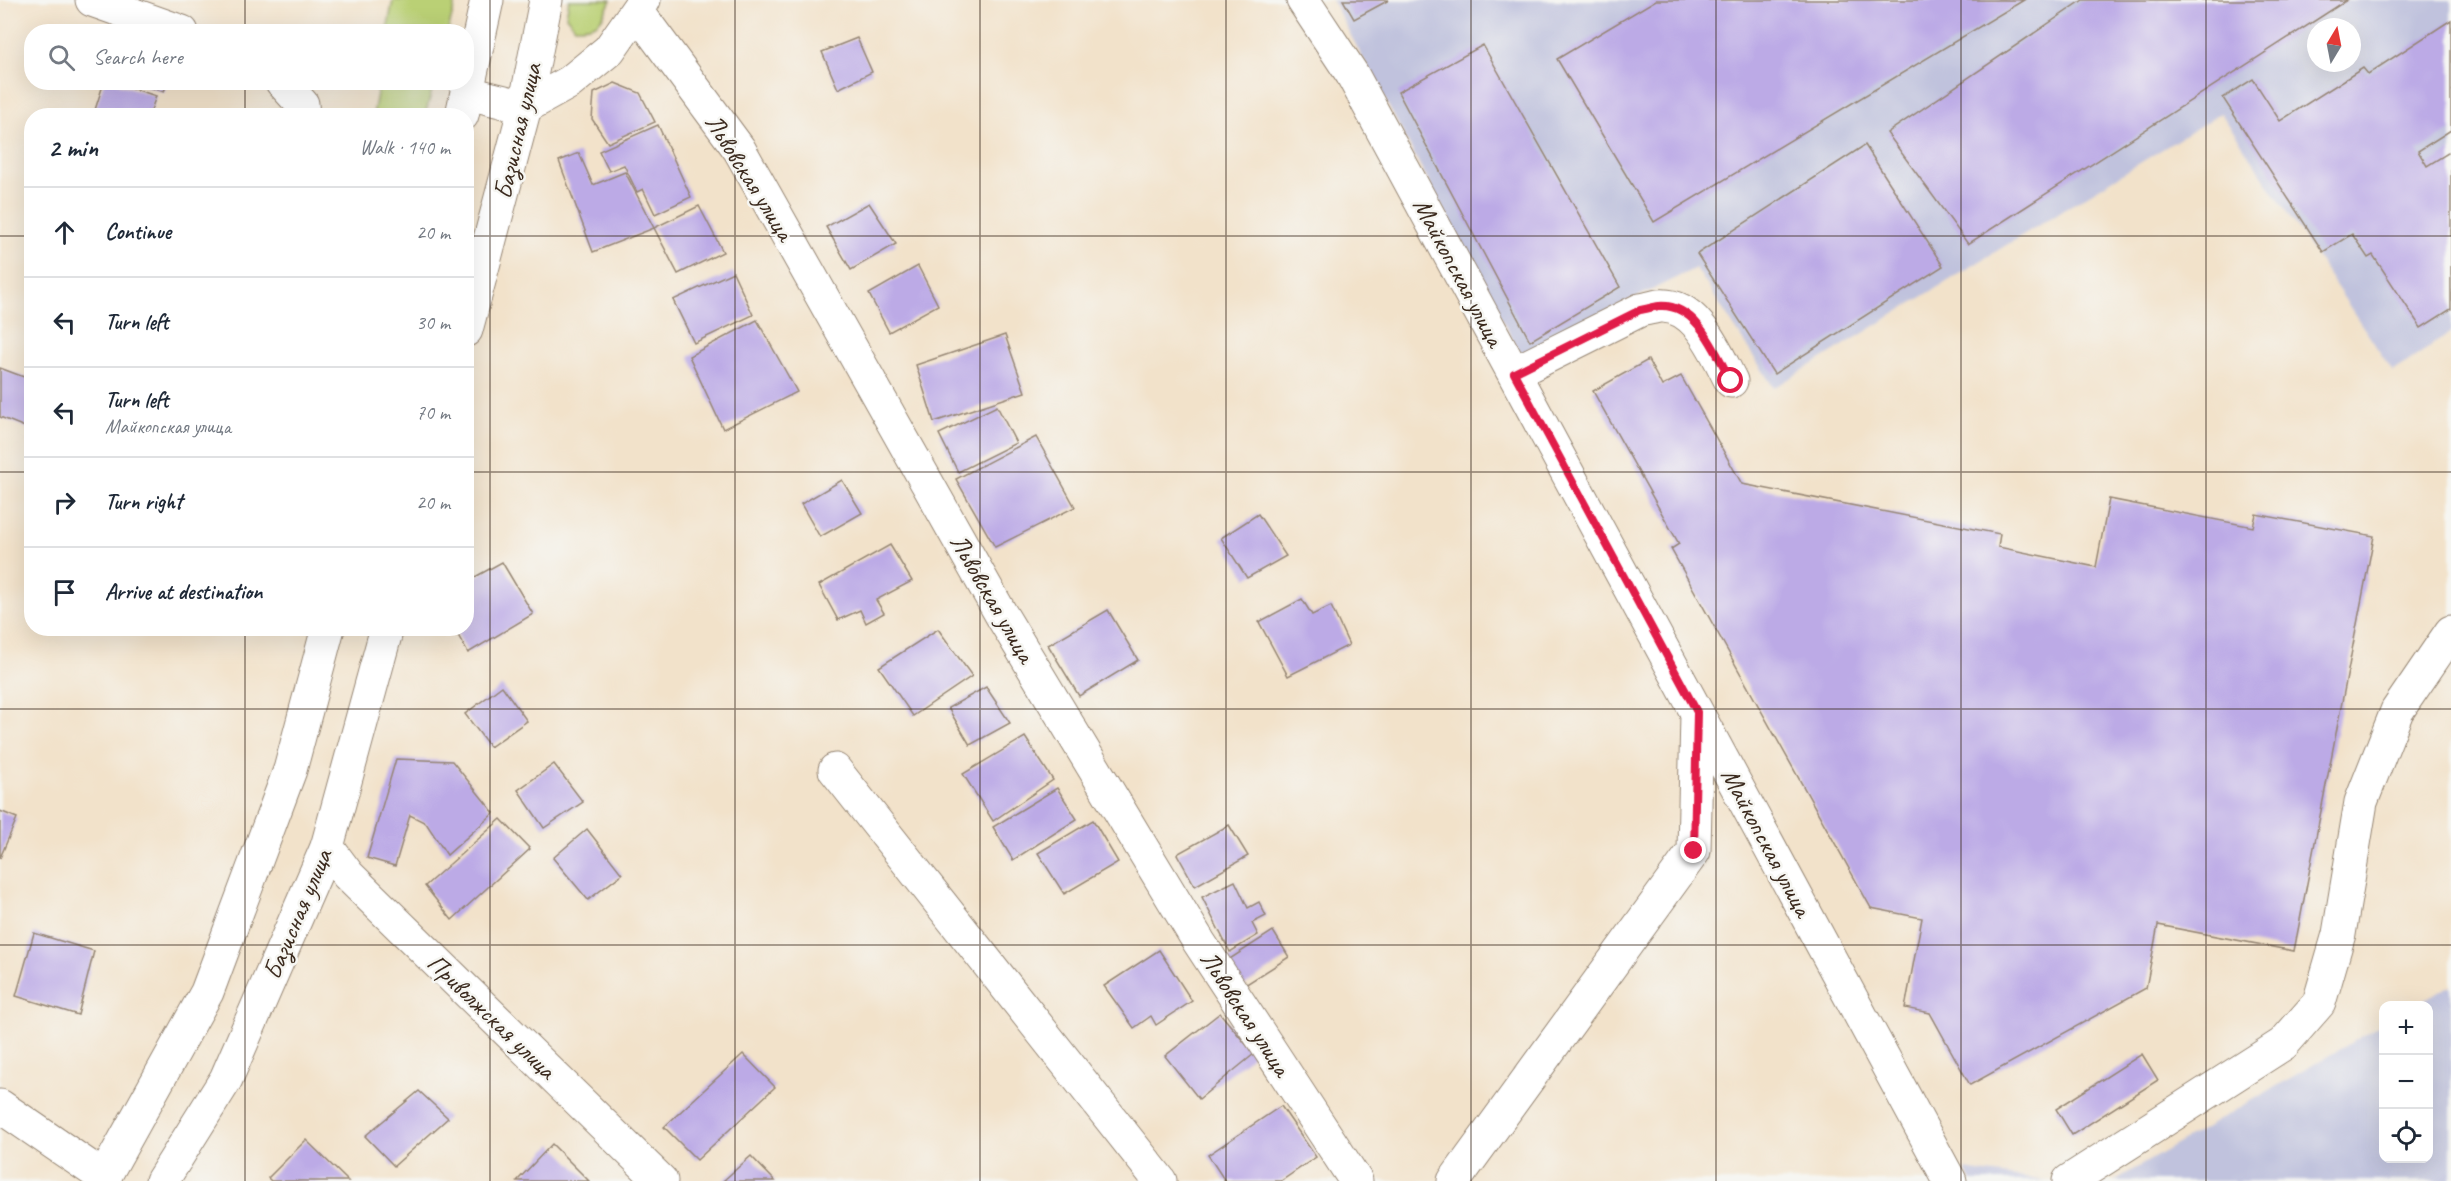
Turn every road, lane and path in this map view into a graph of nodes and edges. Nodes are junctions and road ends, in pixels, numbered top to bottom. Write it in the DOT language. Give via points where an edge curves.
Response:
graph roads {
  1 [pos="92,0"];
  2 [pos="487,0"];
  3 [pos="546,0"];
  4 [pos="1303,0"];
  5 [pos="640,5"];
  6 [pos="160,24"];
  7 [pos="474,61"];
  8 [pos="289,90"];
  9 [pos="465,104"];
  10 [pos="525,107"];
  11 [pos="302,108"];
  12 [pos="474,300"];
  13 [pos="1514,373"];
  14 [pos="1731,381"];
  15 [pos="2451,632"];
  16 [pos="326,636"];
  17 [pos="385,636"];
  18 [pos="1697,712"];
  19 [pos="835,771"];
  20 [pos="327,847"];
  21 [pos="0,1106"];
  22 [pos="103,1179"];
  23 [pos="162,1181"];
  24 [pos="662,1181"];
  25 [pos="1160,1181"];
  26 [pos="1356,1181"];
  27 [pos="1454,1181"];
  28 [pos="1950,1181"];
  29 [pos="2069,1181"];
  1 -- 6 [label="street"];
  2 -- 7 [label="street"];
  3 -- 10 [label="street, Базисная улица"];
  4 -- 13 [label="street, Майкопская улица" via="1352,74"];
  5 -- 10 [label="street" via="609,50 570,82"];
  5 -- 26 [label="street, Львовская улица" via="739,149 1002,616 1199,942"];
  8 -- 11 [label="street"];
  9 -- 10 [label="street"];
  10 -- 12 [label="street, Базисная улица"];
  13 -- 14 [label="street" via="1640,310 1661,306 1685,312 1702,330"];
  13 -- 18 [label="street, Майкопская улица"];
  15 -- 29 [label="street" via="2397,711 2361,802 2339,934 2319,1003 2283,1044"];
  16 -- 22 [label="street, Базисная улица" via="290,770 207,992"];
  17 -- 20 [label="street, Базисная улица"];
  18 -- 27 [label="street" via="1694,851"];
  18 -- 28 [label="street, Майкопская улица"];
  19 -- 25 [label="street"];
  20 -- 23 [label="street, Базисная улица" via="226,1079"];
  20 -- 24 [label="street, Приволжская улица" via="348,875"];
  21 -- 22 [label="street"];
}
